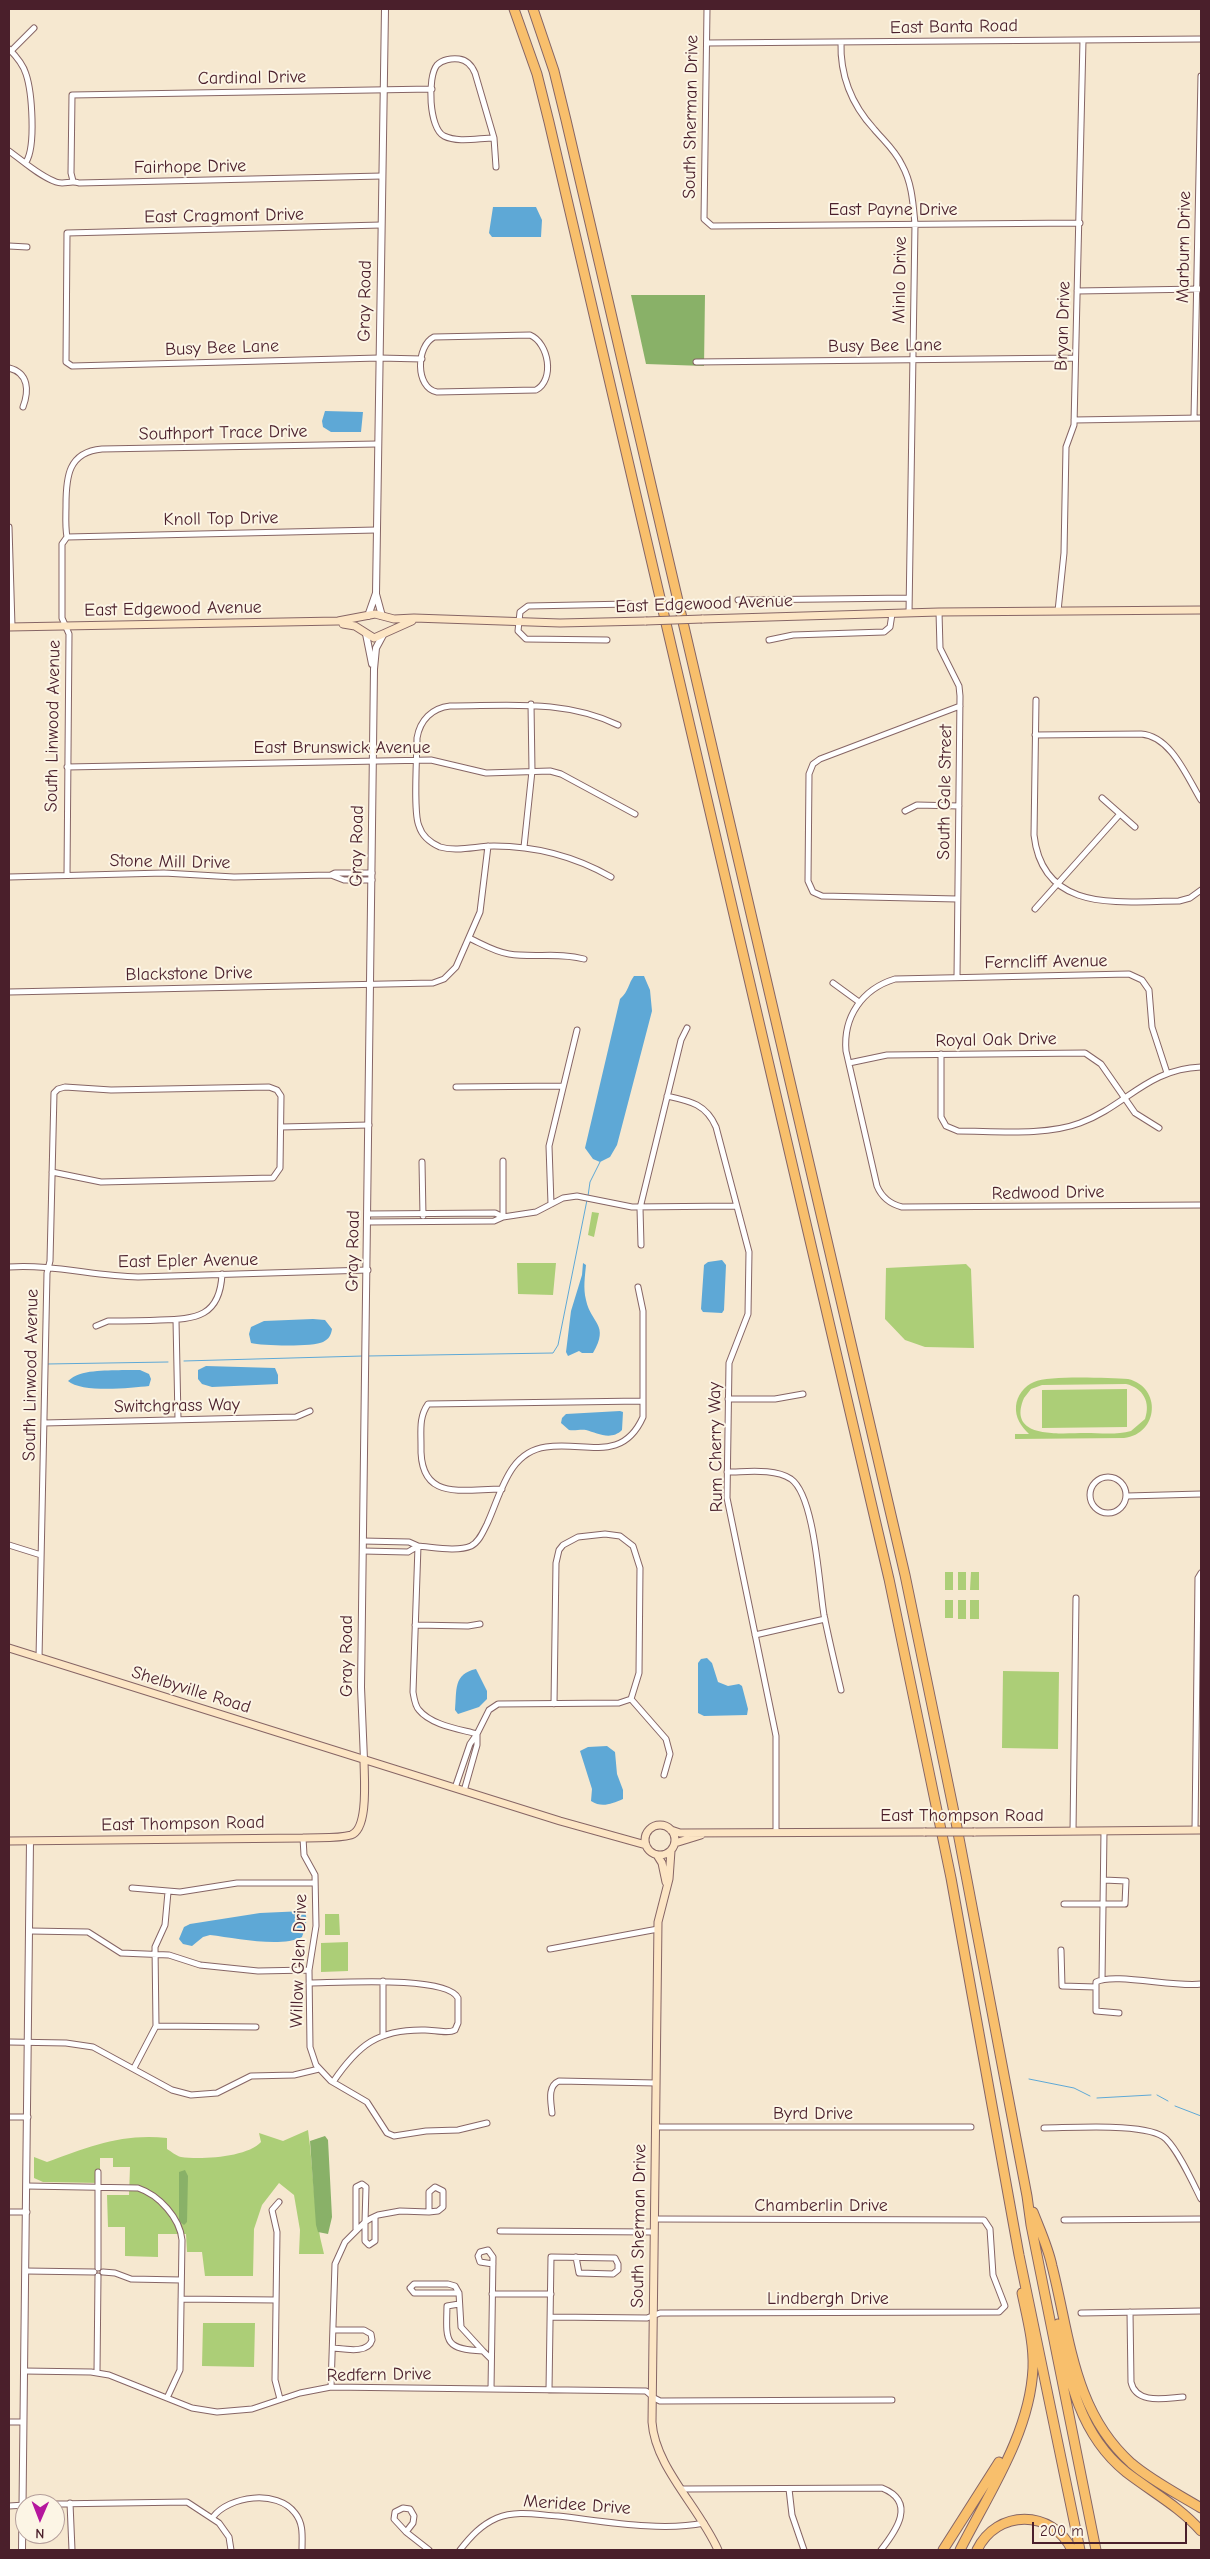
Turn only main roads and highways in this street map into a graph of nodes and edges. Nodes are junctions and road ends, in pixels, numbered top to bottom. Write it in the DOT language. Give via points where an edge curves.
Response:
graph roads {
  1 [pos="514,9"];
  2 [pos="533,9"];
  3 [pos="1201,610"];
  4 [pos="368,616"];
  5 [pos="382,616"];
  6 [pos="420,618"];
  7 [pos="338,622"];
  8 [pos="10,627"];
  9 [pos="366,634"];
  10 [pos="384,635"];
  11 [pos="9,1648"];
  12 [pos="364,1760"];
  13 [pos="671,1830"];
  14 [pos="1198,1830"];
  15 [pos="356,1832"];
  16 [pos="724,1832"];
  17 [pos="610,1835"];
  18 [pos="647,1835"];
  19 [pos="9,1841"];
  20 [pos="675,1843"];
  21 [pos="646,1844"];
  22 [pos="671,1851"];
  23 [pos="657,1854"];
  24 [pos="666,1885"];
  25 [pos="1028,2196"];
  26 [pos="1042,2236"];
  27 [pos="1019,2255"];
  28 [pos="1019,2430"];
  29 [pos="1201,2508"];
  30 [pos="1201,2531"];
  31 [pos="718,2550"];
  32 [pos="943,2550"];
  33 [pos="960,2550"];
  34 [pos="977,2550"];
  35 [pos="1072,2550"];
  36 [pos="1080,2550"];
  37 [pos="1096,2550"];
  1 -- 27 [label="highway" via="537,74 549,122 889,1579 951,1878"];
  2 -- 25 [label="highway" via="566,120 903,1566"];
  3 -- 6 [label="main road, East Edgewood Avenue, bridge" via="939,612 575,623"];
  4 -- 5 [label="main road"];
  4 -- 7 [label="main road, East Edgewood Avenue"];
  4 -- 9 [label="main road" via="363,622"];
  5 -- 6 [label="main road, East Edgewood Avenue" via="394,620"];
  5 -- 10 [label="main road" via="386,624"];
  6 -- 10 [label="main road, East Edgewood Avenue"];
  7 -- 8 [label="main road, East Edgewood Avenue"];
  7 -- 9 [label="main road, East Edgewood Avenue" via="355,626"];
  9 -- 10 [label="main road" via="374,638"];
  11 -- 12 [label="main road, Shelbyville Road"];
  12 -- 15 [label="main road, Gray Road" via="362,1819"];
  12 -- 17 [label="main road"];
  13 -- 16 [label="main road, East Thompson Road" via="680,1833"];
  13 -- 18 [label="main road" via="658,1826"];
  13 -- 20 [label="main road"];
  14 -- 16 [label="main road, East Thompson Road, bridge"];
  15 -- 19 [label="main road, East Thompson Road" via="343,1836 303,1838"];
  16 -- 20 [label="main road, East Thompson Road"];
  17 -- 18 [label="main road"];
  17 -- 21 [label="main road"];
  18 -- 21 [label="main road"];
  20 -- 22 [label="main road"];
  21 -- 23 [label="main road"];
  22 -- 23 [label="main road"];
  22 -- 24 [label="main road, South Sherman Drive"];
  23 -- 24 [label="main road, South Sherman Drive"];
  24 -- 31 [label="main road, South Sherman Drive" via="658,1929 653,2429 663,2462 705,2523"];
  25 -- 26 [label="highway"];
  25 -- 37 [label="highway" via="1031,2225"];
  26 -- 29 [label="highway" via="1052,2265 1077,2376 1093,2414 1108,2438 1131,2463"];
  26 -- 30 [label="highway" via="1070,2383 1090,2432 1125,2472 1179,2510"];
  27 -- 28 [label="highway" via="1033,2367 1028,2404"];
  27 -- 36 [label="highway"];
  28 -- 32 [label="highway"];
  28 -- 33 [label="highway"];
  34 -- 35 [label="highway" via="993,2529 1022,2518 1039,2521 1055,2529"];
}
